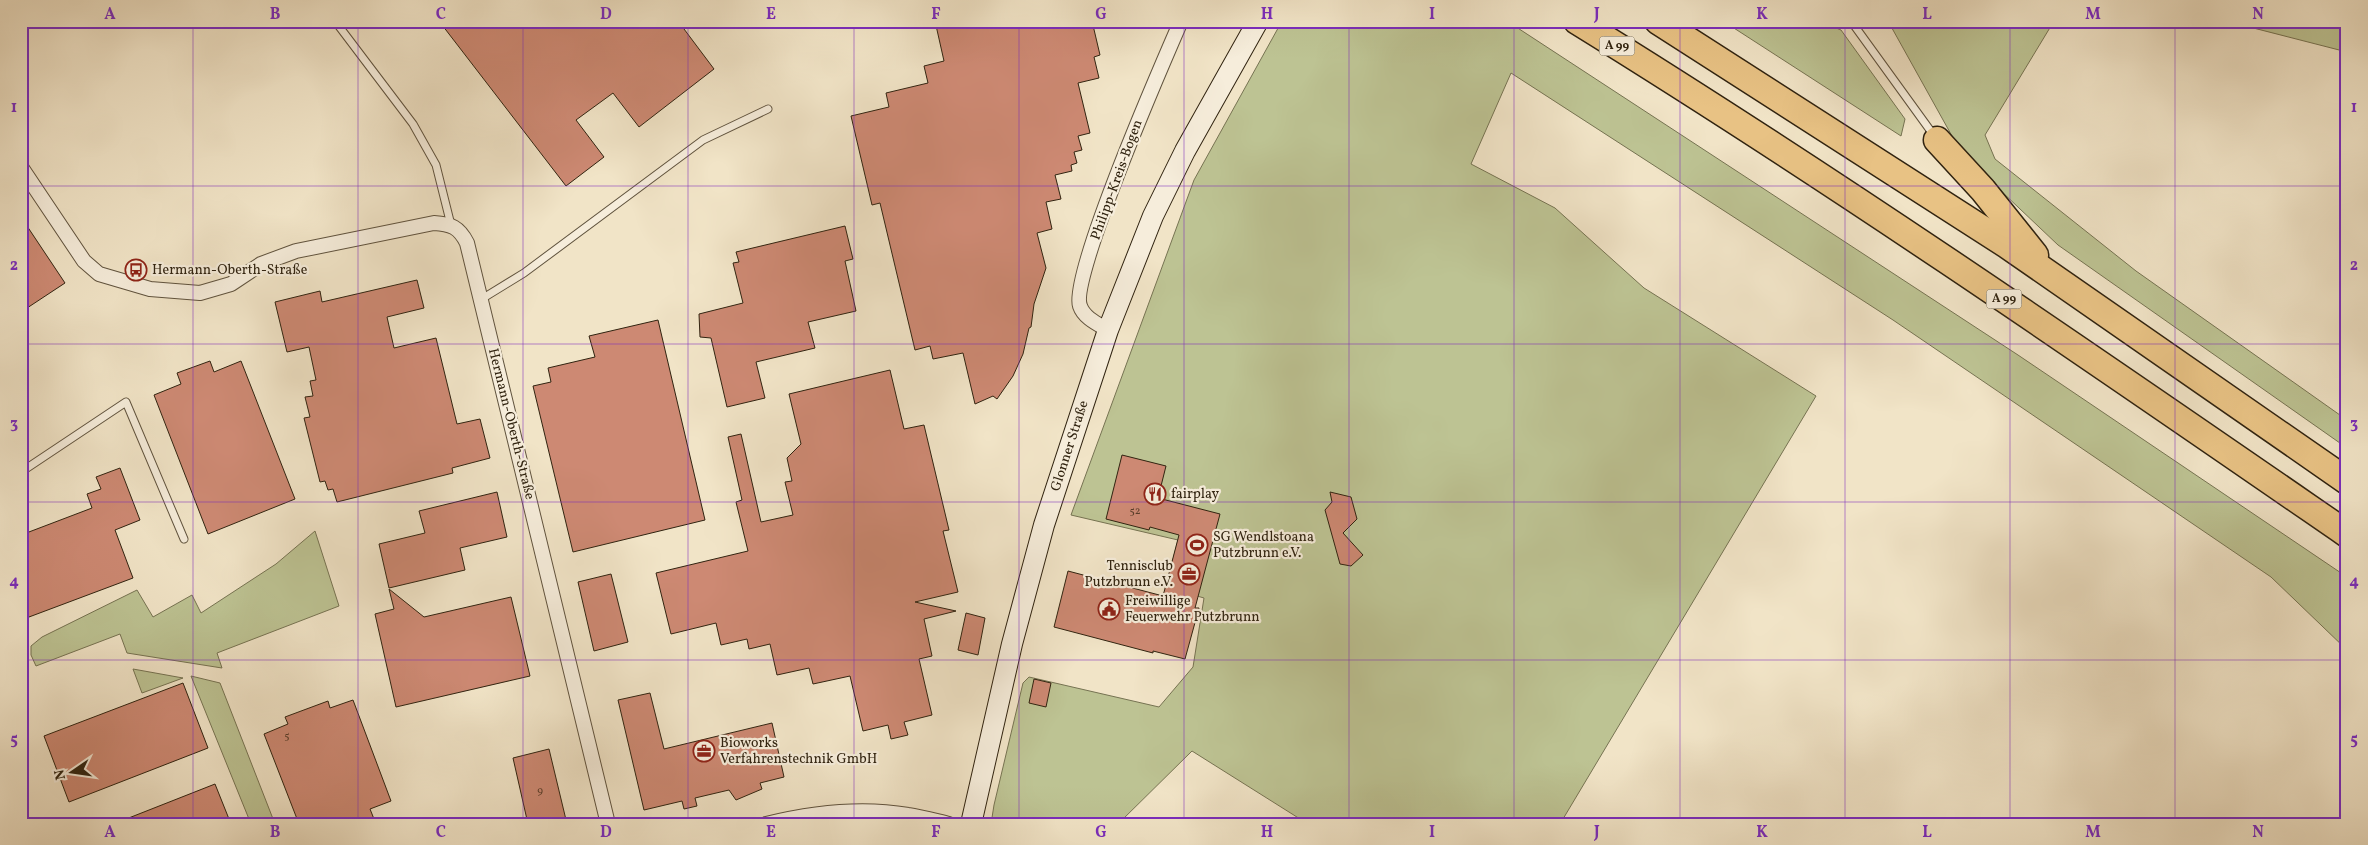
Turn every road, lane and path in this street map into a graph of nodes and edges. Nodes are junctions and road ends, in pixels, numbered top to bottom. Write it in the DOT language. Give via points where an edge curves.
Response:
graph roads {
  1 [pos="335,21"];
  2 [pos="1181,21"];
  3 [pos="1258,21"];
  4 [pos="1577,21"];
  5 [pos="1658,21"];
  6 [pos="1851,21"];
  7 [pos="768,109"];
  8 [pos="1937,140"];
  9 [pos="21,167"];
  10 [pos="451,224"];
  11 [pos="2052,278"];
  12 [pos="480,300"];
  13 [pos="1108,330"];
  14 [pos="21,472"];
  15 [pos="2347,481"];
  16 [pos="2347,534"];
  17 [pos="184,539"];
  18 [pos="608,824"];
  19 [pos="766,824"];
  20 [pos="949,824"];
  21 [pos="971,824"];
  1 -- 10 [label="lane" via="413,124 436,165"];
  2 -- 13 [label="street, Philipp-Kreis-Bogen" via="1134,129 1078,296 1085,315"];
  3 -- 13 [label="street, Glonner Straße" via="1153,216"];
  4 -- 16 [label="highway, A 99" via="2044,325"];
  5 -- 11 [label="highway"];
  6 -- 8 [label="lane"];
  7 -- 12 [label="lane" via="703,140 524,273"];
  8 -- 11 [label="highway" via="1983,190"];
  9 -- 10 [label="street" via="84,261 99,274 150,289 200,293 231,284 261,264 296,251 434,223"];
  10 -- 12 [label="street, Hermann-Oberth-Straße" via="461,231 467,243"];
  11 -- 15 [label="highway"];
  12 -- 18 [label="street, Hermann-Oberth-Straße"];
  13 -- 21 [label="street, Glonner Straße" via="1044,525 1012,644"];
  14 -- 17 [label="lane" via="126,402"];
  19 -- 20 [label="street" via="822,814 882,812"];
}
